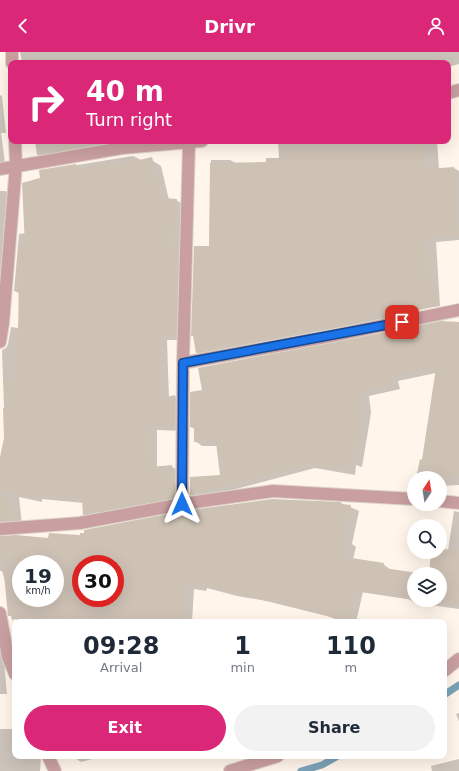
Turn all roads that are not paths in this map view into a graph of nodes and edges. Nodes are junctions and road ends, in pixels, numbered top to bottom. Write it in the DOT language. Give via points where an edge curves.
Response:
graph roads {
  1 [pos="15,144"];
  2 [pos="176,144"];
  3 [pos="189,144"];
  4 [pos="16,165"];
  5 [pos="0,169"];
  6 [pos="459,310"];
  7 [pos="0,342"];
  8 [pos="183,363"];
  9 [pos="407,499"];
  10 [pos="447,502"];
  11 [pos="459,503"];
  12 [pos="182,504"];
  13 [pos="0,529"];
  14 [pos="0,613"];
  15 [pos="459,659"];
  16 [pos="12,667"];
  17 [pos="447,668"];
  18 [pos="49,759"];
  19 [pos="268,759"];
  20 [pos="55,771"];
  21 [pos="230,771"];
  1 -- 4 [label="street"];
  2 -- 4 [label="street" via="122,148"];
  3 -- 8 [label="street"];
  4 -- 5 [label="street"];
  4 -- 7 [label="street"];
  6 -- 8 [label="street"];
  8 -- 12 [label="street"];
  9 -- 12 [label="street" via="273,491"];
  10 -- 11 [label="street"];
  12 -- 13 [label="street" via="80,523"];
  14 -- 16 [label="street"];
  15 -- 17 [label="street"];
  18 -- 20 [label="street"];
  19 -- 21 [label="street"];
}
